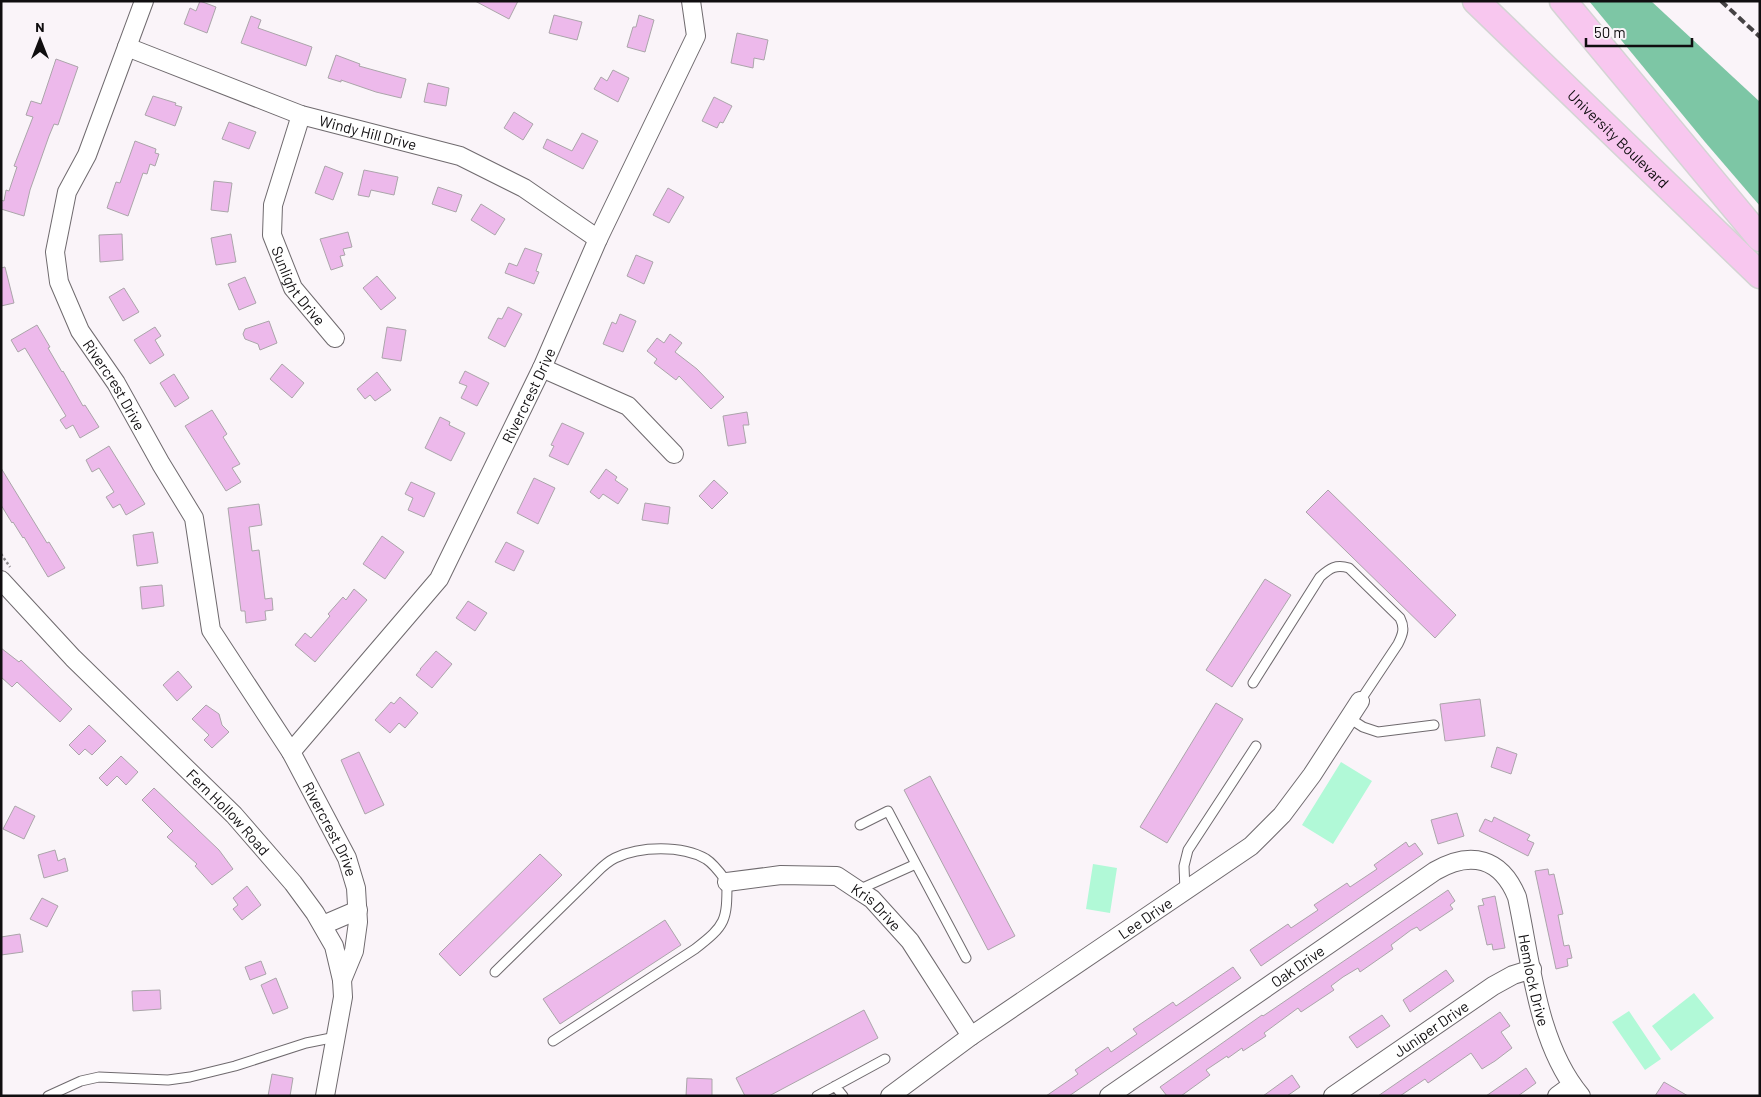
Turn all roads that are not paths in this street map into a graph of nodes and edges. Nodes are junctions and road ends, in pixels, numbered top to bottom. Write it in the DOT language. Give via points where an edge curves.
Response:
graph roads {
  1 [pos="144,1"];
  2 [pos="691,1"];
  3 [pos="1476,1"];
  4 [pos="1496,1"];
  5 [pos="1563,1"];
  6 [pos="127,47"];
  7 [pos="301,115"];
  8 [pos="1760,238"];
  9 [pos="598,239"];
  10 [pos="1760,254"];
  11 [pos="1760,275"];
  12 [pos="335,338"];
  13 [pos="542,368"];
  14 [pos="674,454"];
  15 [pos="2,581"];
  16 [pos="1253,683"];
  17 [pos="1360,700"];
  18 [pos="1349,718"];
  19 [pos="1434,725"];
  20 [pos="1256,746"];
  21 [pos="291,752"];
  22 [pos="860,825"];
  23 [pos="916,864"];
  24 [pos="1493,866"];
  25 [pos="727,882"];
  26 [pos="858,890"];
  27 [pos="1185,891"];
  28 [pos="358,910"];
  29 [pos="323,925"];
  30 [pos="966,958"];
  31 [pos="1532,970"];
  32 [pos="495,972"];
  33 [pos="342,980"];
  34 [pos="971,1036"];
  35 [pos="336,1037"];
  36 [pos="553,1041"];
  37 [pos="885,1059"];
  38 [pos="835,1086"];
  39 [pos="1577,1090"];
  40 [pos="48,1096"];
  41 [pos="325,1096"];
  42 [pos="817,1096"];
  43 [pos="843,1096"];
  44 [pos="890,1096"];
  45 [pos="1109,1096"];
  46 [pos="1333,1096"];
  47 [pos="1557,1096"];
  1 -- 6 [label="street, Rivercrest Drive"];
  2 -- 9 [label="street, Rivercrest Drive" via="696,36"];
  3 -- 11 [label="main road, University Boulevard"];
  4 -- 10 [label="main road"];
  5 -- 8 [label="main road"];
  6 -- 7 [label="street, Windy Hill Drive"];
  6 -- 21 [label="street, Rivercrest Drive" via="87,155 67,192 55,252 59,282 80,331 116,383 194,518 211,630"];
  7 -- 9 [label="street, Windy Hill Drive" via="460,156 524,188"];
  7 -- 12 [label="street, Sunlight Drive" via="273,205 272,235 292,288"];
  9 -- 13 [label="street, Rivercrest Drive"];
  13 -- 14 [label="street" via="628,406"];
  13 -- 21 [label="street, Rivercrest Drive" via="438,578"];
  15 -- 29 [label="street, Fern Hollow Road" via="73,658 234,815 293,883"];
  16 -- 17 [label="lane" via="1320,577 1330,568 1340,566 1349,568 1400,618 1404,626 1398,644"];
  17 -- 18 [label="street, Lee Drive"];
  18 -- 19 [label="lane" via="1378,732"];
  18 -- 27 [label="street, Lee Drive" via="1282,815 1251,846"];
  20 -- 27 [label="lane" via="1188,850 1184,866"];
  21 -- 28 [label="street, Rivercrest Drive" via="347,858 356,888"];
  22 -- 23 [label="lane" via="888,811"];
  23 -- 26 [label="lane"];
  23 -- 30 [label="lane"];
  24 -- 31 [label="street, Hemlock Drive" via="1506,876 1517,897"];
  24 -- 45 [label="street, Oak Drive" via="1464,859 1435,871"];
  25 -- 26 [label="street, Kris Drive" via="781,875 837,876"];
  25 -- 32 [label="lane" via="706,860 691,853 663,848 635,851 614,858"];
  25 -- 36 [label="lane" via="727,912 709,938"];
  26 -- 34 [label="street, Kris Drive" via="872,899 910,941"];
  27 -- 34 [label="street, Lee Drive"];
  28 -- 29 [label="street"];
  28 -- 33 [label="street, Rivercrest Drive" via="354,951"];
  29 -- 33 [label="street, Fern Hollow Road" via="334,946"];
  31 -- 39 [label="street, Hemlock Drive" via="1548,1034"];
  31 -- 46 [label="street, Juniper Drive" via="1513,975 1493,986"];
  33 -- 35 [label="street, Fern Hollow Road" via="343,997"];
  34 -- 44 [label="street, Lee Drive"];
  35 -- 40 [label="lane" via="190,1077 168,1080 99,1077 81,1081"];
  35 -- 41 [label="street, Fern Hollow Road"];
  37 -- 38 [label="lane"];
  38 -- 42 [label="lane"];
  38 -- 43 [label="lane"];
  39 -- 47 [label="street"];
}
